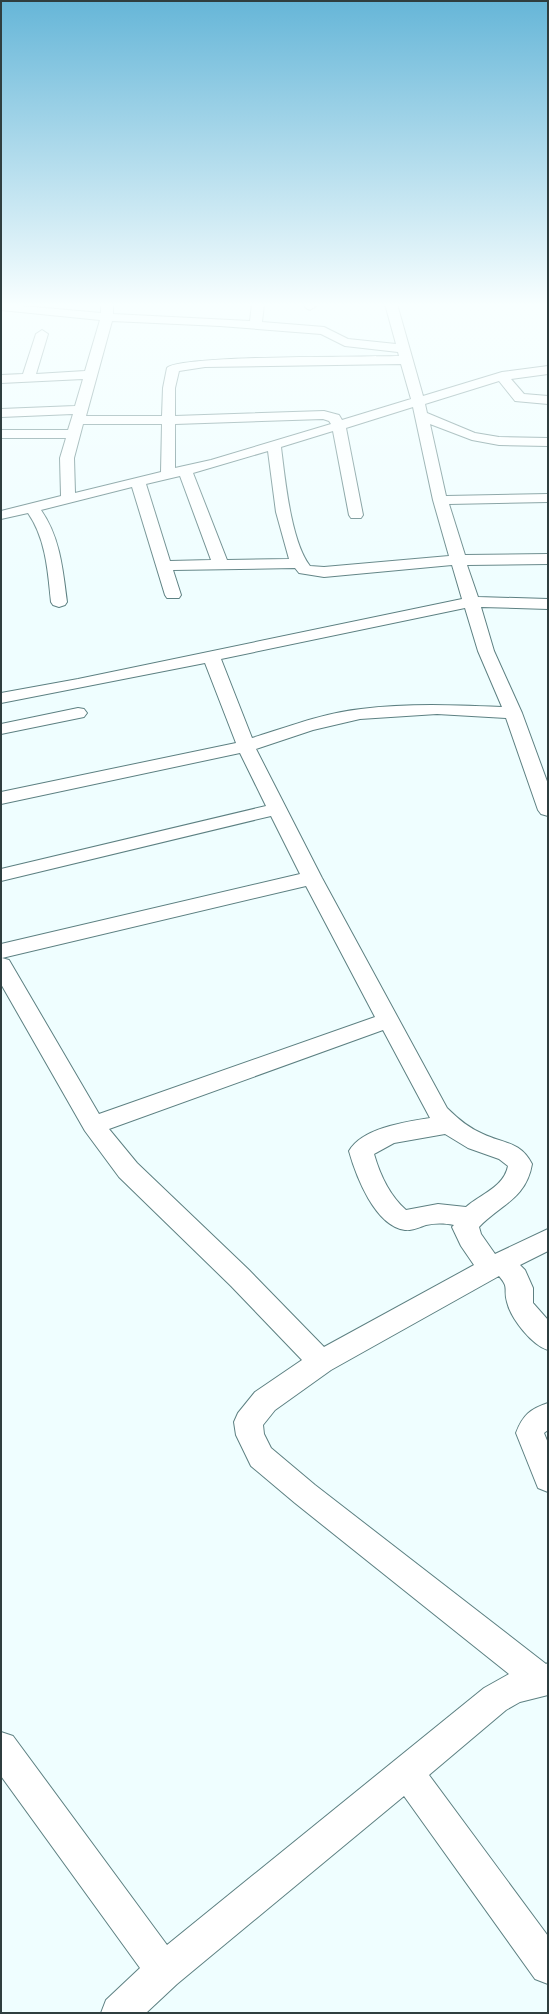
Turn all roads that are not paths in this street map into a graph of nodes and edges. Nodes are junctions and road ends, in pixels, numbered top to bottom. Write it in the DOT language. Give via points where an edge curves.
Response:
graph roads {
  1 [pos="84,398"];
  2 [pos="170,398"];
  3 [pos="417,398"];
  4 [pos="446,398"];
  5 [pos="520,398"];
  6 [pos="548,400"];
  7 [pos="420,408"];
  8 [pos="1,413"];
  9 [pos="78,415"];
  10 [pos="169,420"];
  11 [pos="339,426"];
  12 [pos="1,434"];
  13 [pos="73,434"];
  14 [pos="548,442"];
  15 [pos="274,446"];
  16 [pos="185,470"];
  17 [pos="168,474"];
  18 [pos="138,482"];
  19 [pos="548,498"];
  20 [pos="68,500"];
  21 [pos="440,500"];
  22 [pos="32,508"];
  23 [pos="1,515"];
  24 [pos="356,515"];
  25 [pos="548,558"];
  26 [pos="458,560"];
  27 [pos="298,563"];
  28 [pos="221,565"];
  29 [pos="163,566"];
  30 [pos="173,595"];
  31 [pos="59,602"];
  32 [pos="471,602"];
  33 [pos="548,604"];
  34 [pos="211,656"];
  35 [pos="1,698"];
  36 [pos="78,713"];
  37 [pos="513,713"];
  38 [pos="1,729"];
  39 [pos="246,746"];
  40 [pos="1,798"];
  41 [pos="277,809"];
  42 [pos="548,810"];
  43 [pos="1,875"];
  44 [pos="312,878"];
  45 [pos="1,951"];
  46 [pos="1,965"];
  47 [pos="389,1020"];
  48 [pos="449,1124"];
  49 [pos="93,1125"];
  50 [pos="469,1218"];
  51 [pos="548,1239"];
  52 [pos="497,1265"];
  53 [pos="548,1339"];
  54 [pos="320,1362"];
  55 [pos="548,1415"];
  56 [pos="548,1478"];
  57 [pos="524,1687"];
  58 [pos="1,1748"];
  59 [pos="406,1771"];
  60 [pos="548,1966"];
  61 [pos="164,1971"];
  62 [pos="120,2013"];
  1 -- 9 [label="street"];
  2 -- 10 [label="street"];
  3 -- 7 [label="street"];
  4 -- 7 [label="street"];
  5 -- 6 [label="street"];
  7 -- 11 [label="street"];
  7 -- 14 [label="street" via="472,436 499,441"];
  7 -- 21 [label="street"];
  8 -- 9 [label="street"];
  9 -- 10 [label="street"];
  9 -- 13 [label="street"];
  10 -- 11 [label="street" via="324,415 334,418"];
  10 -- 17 [label="street"];
  11 -- 15 [label="street"];
  11 -- 24 [label="street"];
  12 -- 13 [label="street"];
  13 -- 20 [label="street" via="67,458"];
  15 -- 16 [label="street"];
  15 -- 27 [label="street" via="280,498"];
  16 -- 17 [label="street"];
  16 -- 28 [label="street"];
  17 -- 18 [label="street"];
  18 -- 20 [label="street"];
  18 -- 29 [label="street"];
  19 -- 21 [label="street"];
  20 -- 22 [label="street"];
  21 -- 26 [label="street"];
  22 -- 23 [label="street"];
  22 -- 31 [label="street" via="41,518 56,572"];
  25 -- 26 [label="street"];
  26 -- 27 [label="street" via="324,572 305,570"];
  26 -- 32 [label="street"];
  27 -- 28 [label="street"];
  28 -- 29 [label="street"];
  29 -- 30 [label="street"];
  32 -- 33 [label="street"];
  32 -- 34 [label="street"];
  32 -- 37 [label="street" via="486,651"];
  34 -- 35 [label="street"];
  34 -- 39 [label="street"];
  36 -- 38 [label="street"];
  37 -- 39 [label="street" via="437,709 360,714 308,726"];
  37 -- 42 [label="street"];
  39 -- 40 [label="street"];
  39 -- 41 [label="street"];
  41 -- 43 [label="street"];
  41 -- 44 [label="street"];
  44 -- 45 [label="street"];
  44 -- 47 [label="street"];
  46 -- 49 [label="street"];
  47 -- 48 [label="street" via="439,1114"];
  47 -- 49 [label="street"];
  48 -- 50 [label="street" via="470,1138 513,1155 520,1164 517,1177 506,1191"];
  48 -- 50 [label="street" via="383,1137 361,1151 363,1162 388,1209 397,1217 405,1220 434,1214"];
  49 -- 54 [label="street" via="128,1170 240,1278"];
  50 -- 52 [label="street" via="465,1227 470,1238"];
  51 -- 52 [label="street"];
  52 -- 53 [label="street" via="516,1278 520,1288 517,1296 520,1304"];
  52 -- 54 [label="street"];
  54 -- 57 [label="street" via="265,1401 248,1422 250,1435 262,1457"];
  55 -- 56 [label="street" via="533,1425 530,1433"];
  57 -- 59 [label="street"];
  58 -- 61 [label="street"];
  59 -- 60 [label="street"];
  59 -- 61 [label="street"];
  61 -- 62 [label="street"];
}
